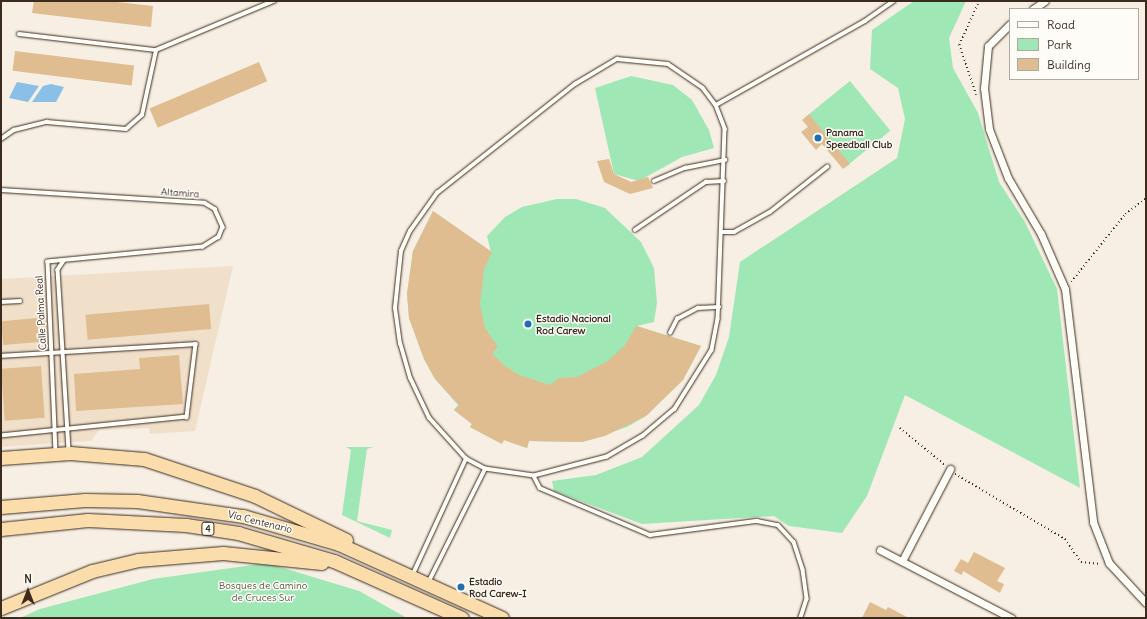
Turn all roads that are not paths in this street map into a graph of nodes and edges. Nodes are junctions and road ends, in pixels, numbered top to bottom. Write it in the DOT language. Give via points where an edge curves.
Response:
graph roads {
  1 [pos="274,1"];
  2 [pos="894,1"];
  3 [pos="1046,1"];
  4 [pos="1034,8"];
  5 [pos="1009,25"];
  6 [pos="19,34"];
  7 [pos="156,50"];
  8 [pos="716,105"];
  9 [pos="1,139"];
  10 [pos="725,160"];
  11 [pos="827,166"];
  12 [pos="654,181"];
  13 [pos="724,181"];
  14 [pos="1,190"];
  15 [pos="635,230"];
  16 [pos="722,232"];
  17 [pos="64,261"];
  18 [pos="20,301"];
  19 [pos="1,302"];
  20 [pos="719,307"];
  21 [pos="670,333"];
  22 [pos="51,351"];
  23 [pos="63,351"];
  24 [pos="1,356"];
  25 [pos="68,429"];
  26 [pos="55,430"];
  27 [pos="1,436"];
  28 [pos="70,453"];
  29 [pos="56,454"];
  30 [pos="1,458"];
  31 [pos="466,459"];
  32 [pos="484,469"];
  33 [pos="950,469"];
  34 [pos="534,476"];
  35 [pos="1,507"];
  36 [pos="1,528"];
  37 [pos="880,550"];
  38 [pos="902,561"];
  39 [pos="385,564"];
  40 [pos="376,578"];
  41 [pos="408,584"];
  42 [pos="424,592"];
  43 [pos="1146,603"];
  44 [pos="1,608"];
  45 [pos="462,618"];
  46 [pos="502,618"];
  47 [pos="801,618"];
  48 [pos="1011,618"];
  1 -- 7 [label="lane"];
  2 -- 8 [label="lane"];
  3 -- 4 [label="street"];
  5 -- 43 [label="street" via="988,46 984,88 989,129 1008,178 1041,234 1065,290 1093,522 1109,563"];
  6 -- 7 [label="lane"];
  7 -- 9 [label="lane" via="142,115 126,129 47,122 14,130"];
  8 -- 10 [label="lane" via="725,129"];
  8 -- 31 [label="lane" via="703,88 668,64 617,59 575,84 437,193 410,231 401,251 396,276 400,344 410,378 429,418"];
  10 -- 12 [label="lane" via="685,168"];
  10 -- 13 [label="lane"];
  11 -- 16 [label="lane" via="770,212 734,232"];
  13 -- 15 [label="lane" via="706,182"];
  13 -- 16 [label="lane"];
  14 -- 17 [label="lane, Altamira" via="204,203 215,209 221,218 219,237 204,247"];
  16 -- 20 [label="lane"];
  17 -- 22 [label="lane, Calle Palma Real" via="48,262"];
  17 -- 23 [label="lane, Calle Palma Real" via="58,270"];
  18 -- 19 [label="lane"];
  20 -- 21 [label="lane" via="698,308 677,319"];
  20 -- 34 [label="lane" via="712,350 675,409 643,436 607,457"];
  22 -- 23 [label="lane"];
  22 -- 24 [label="lane"];
  22 -- 26 [label="lane, Calle Palma Real"];
  23 -- 25 [label="lane, Calle Palma Real"];
  23 -- 25 [label="lane" via="196,344 187,417"];
  25 -- 26 [label="lane"];
  25 -- 28 [label="lane, Calle Palma Real"];
  26 -- 27 [label="lane"];
  26 -- 29 [label="lane, Calle Palma Real"];
  28 -- 29 [label="highway"];
  28 -- 39 [label="highway" via="144,459 233,487 300,516"];
  29 -- 30 [label="highway"];
  31 -- 32 [label="lane"];
  31 -- 41 [label="lane"];
  32 -- 34 [label="lane"];
  32 -- 42 [label="lane"];
  33 -- 38 [label="street"];
  34 -- 47 [label="lane" via="540,488 650,535 757,521 778,525 794,542 803,570 807,599"];
  35 -- 39 [label="highway, Vía Centenario / 4" via="86,500 188,506 293,530"];
  36 -- 40 [label="highway, Vía Centenario / 4" via="88,520 186,525 287,545"];
  37 -- 38 [label="street"];
  38 -- 48 [label="street"];
  39 -- 41 [label="highway, Vía Centenario / 4"];
  40 -- 41 [label="highway, Vía Centenario / 4"];
  40 -- 44 [label="highway" via="281,556 179,554 92,572"];
  41 -- 42 [label="highway, Vía Centenario / 4"];
  42 -- 45 [label="highway, Vía Centenario / 4"];
  42 -- 46 [label="highway, Vía Centenario / 4"];
}
